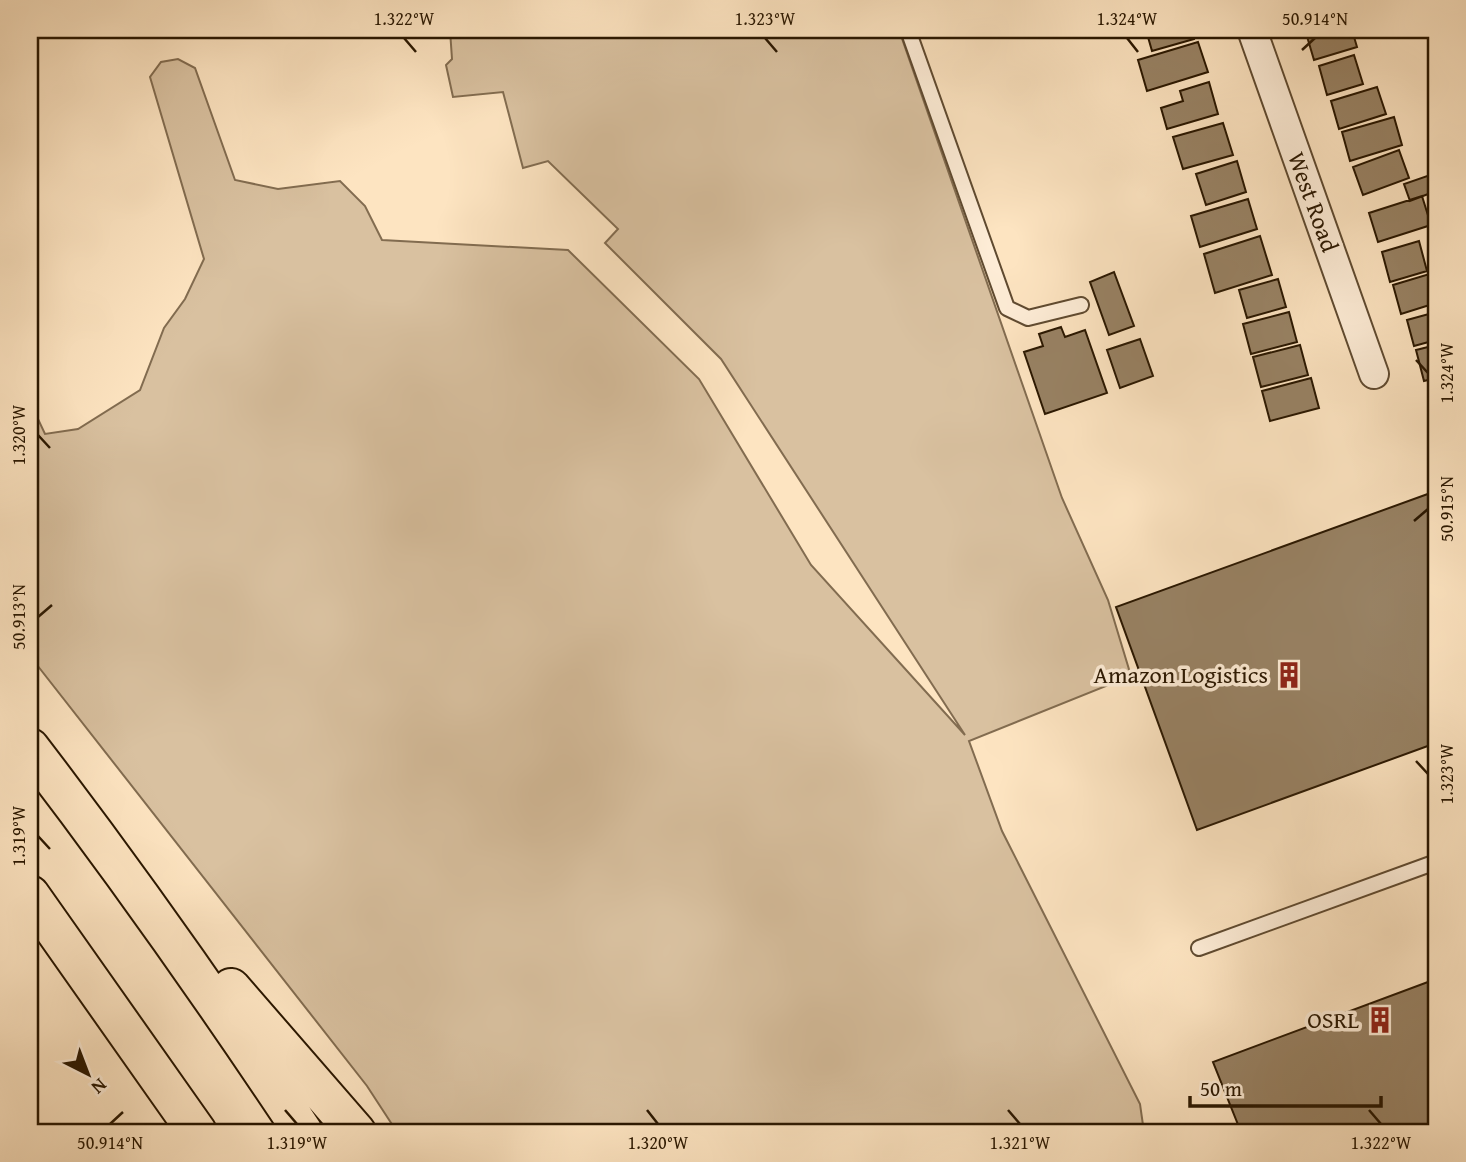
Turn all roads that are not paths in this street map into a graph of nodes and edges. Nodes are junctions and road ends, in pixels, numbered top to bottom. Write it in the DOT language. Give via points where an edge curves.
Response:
graph roads {
  1 [pos="908,30"];
  2 [pos="1252,30"];
  3 [pos="1081,305"];
  4 [pos="1374,374"];
  5 [pos="30,748"];
  6 [pos="90,826"];
  7 [pos="1436,862"];
  8 [pos="30,895"];
  9 [pos="65,944"];
  10 [pos="1199,948"];
  11 [pos="164,1132"];
  12 [pos="197,1132"];
  13 [pos="303,1132"];
  14 [pos="356,1132"];
  1 -- 3 [label="lane" via="1007,308 1028,318"];
  2 -- 4 [label="street, West Road"];
  5 -- 6 [label="highway"];
  6 -- 13 [label="highway"];
  6 -- 14 [label="highway"];
  7 -- 10 [label="lane"];
  8 -- 9 [label="highway"];
  9 -- 11 [label="highway"];
  9 -- 12 [label="highway"];
}
